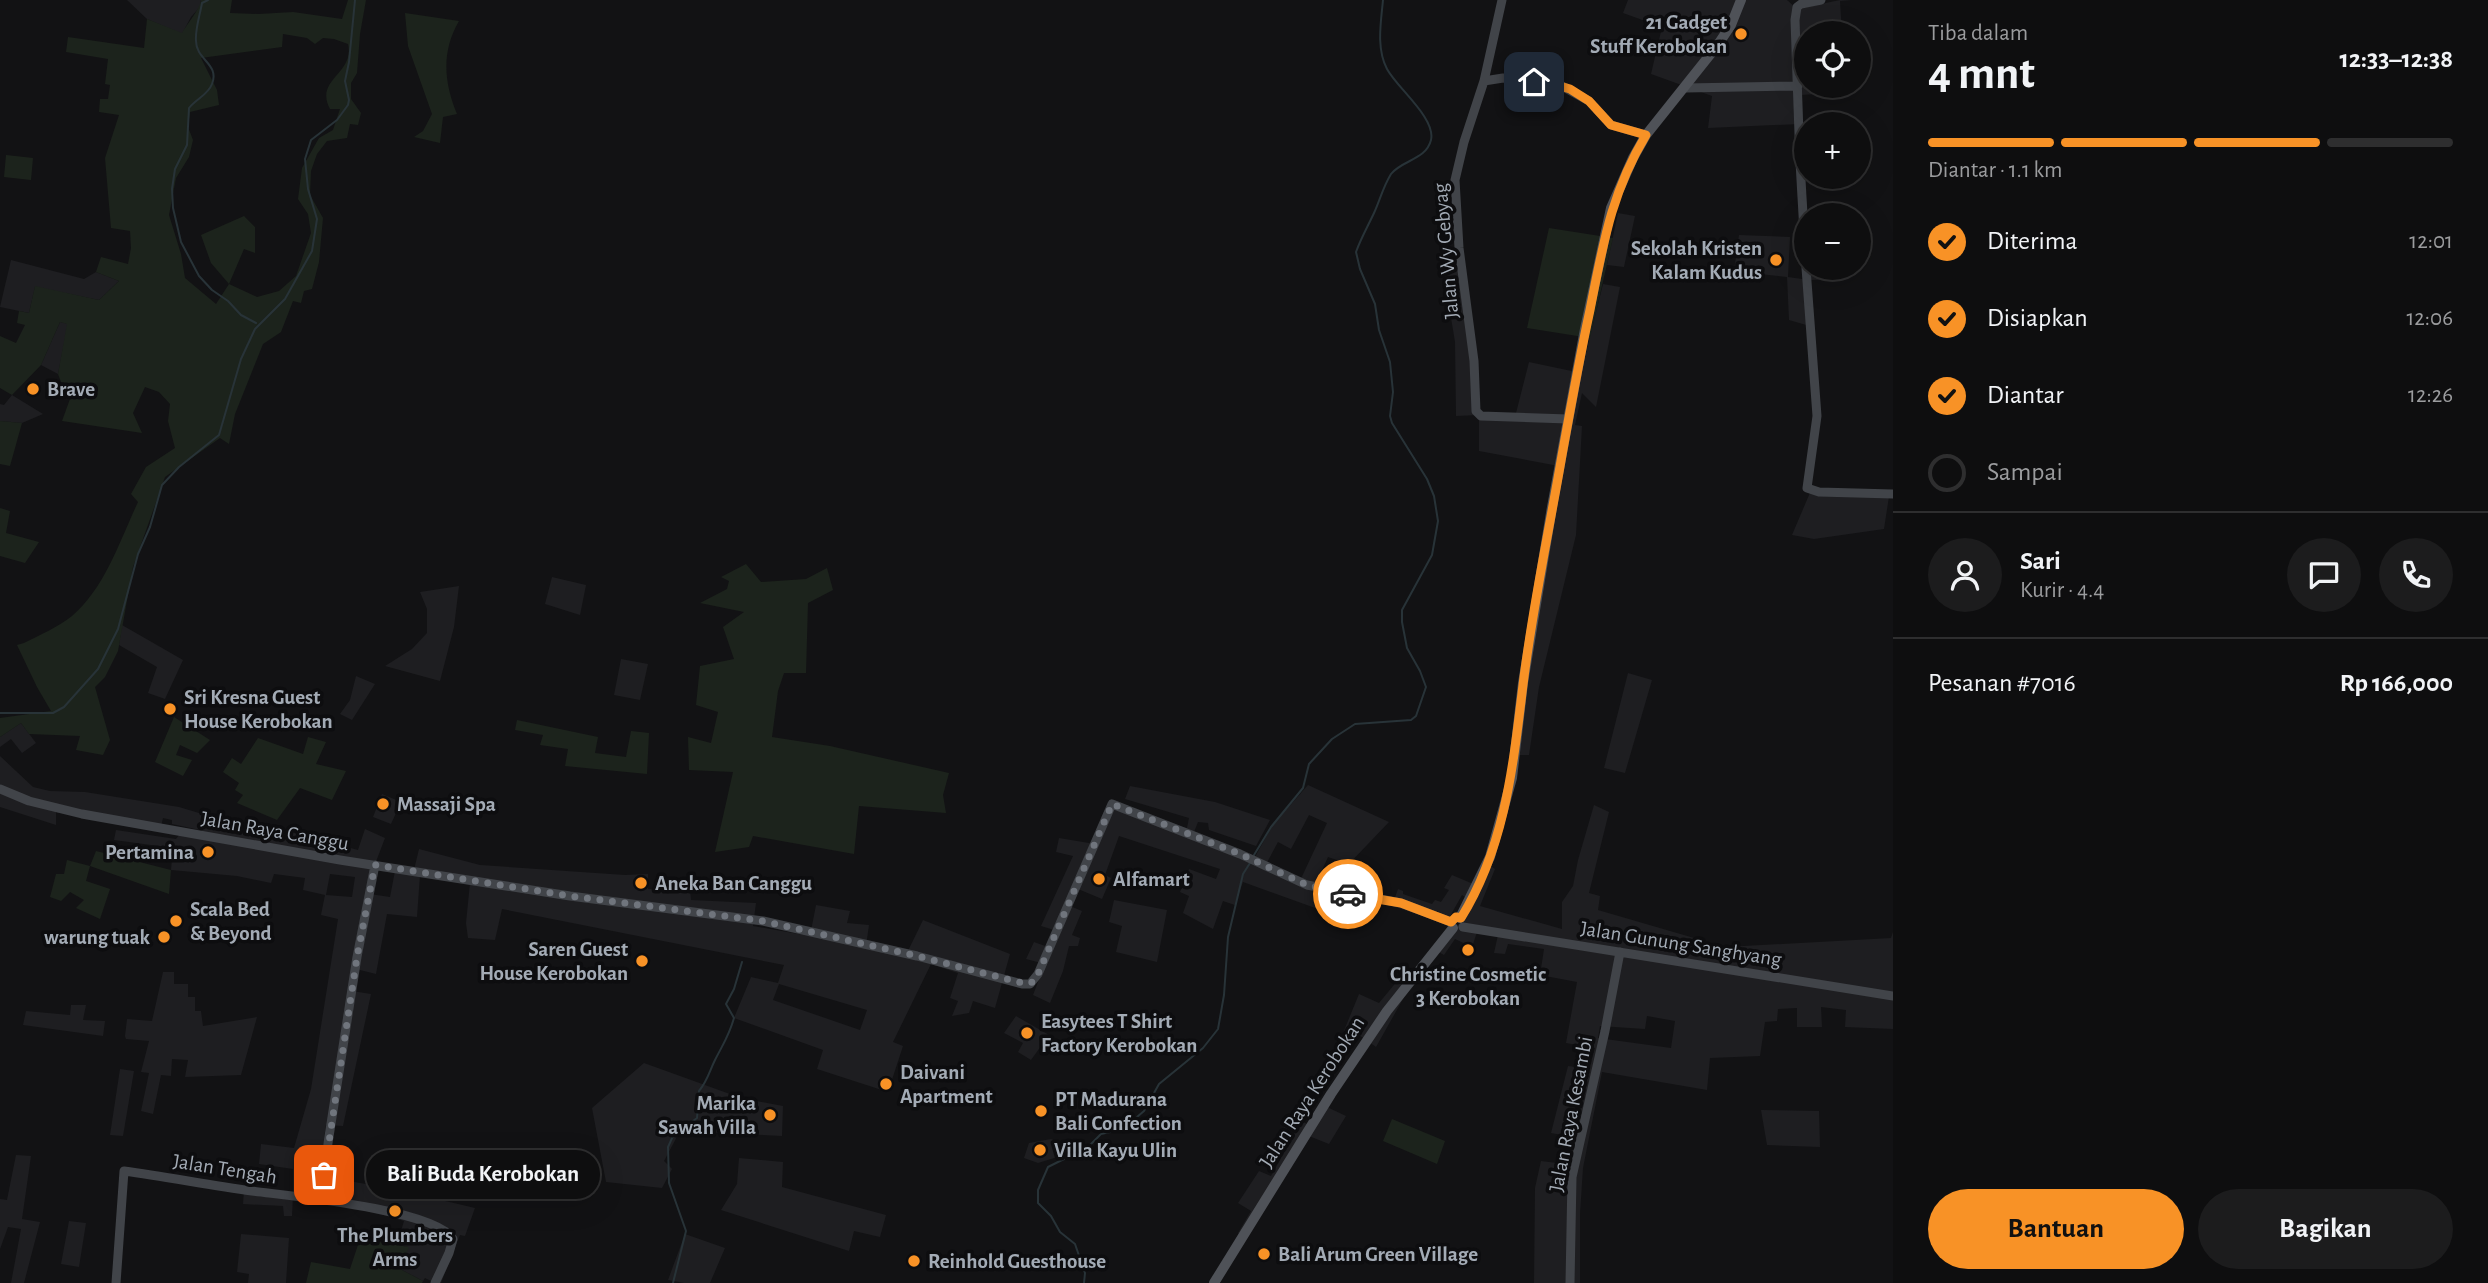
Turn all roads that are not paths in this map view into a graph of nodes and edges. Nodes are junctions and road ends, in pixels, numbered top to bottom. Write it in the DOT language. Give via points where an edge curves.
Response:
graph roads {
  1 [pos="1502,0"];
  2 [pos="1741,0"];
  3 [pos="1821,0"];
  4 [pos="1795,21"];
  5 [pos="1487,69"];
  6 [pos="1503,78"];
  7 [pos="1485,81"];
  8 [pos="1794,86"];
  9 [pos="1686,88"];
  10 [pos="1799,98"];
  11 [pos="1646,135"];
  12 [pos="1803,203"];
  13 [pos="1807,280"];
  14 [pos="1568,419"];
  15 [pos="1893,494"];
  16 [pos="0,789"];
  17 [pos="375,865"];
  18 [pos="1457,924"];
  19 [pos="1620,953"];
  20 [pos="1893,996"];
  21 [pos="322,1198"];
  22 [pos="116,1283"];
  23 [pos="435,1283"];
  24 [pos="1214,1283"];
  25 [pos="1570,1283"];
  1 -- 5 [label="street, Jalan Wy Gebyag"];
  2 -- 9 [label="main road, Jalan Raya Kerobokan" via="1724,37"];
  3 -- 4 [label="street" via="1797,7"];
  5 -- 6 [label="street"];
  5 -- 7 [label="street, Jalan Wy Gebyag"];
  6 -- 7 [label="street"];
  6 -- 11 [label="street" via="1570,89 1589,101 1611,125"];
  7 -- 14 [label="street, Jalan Wy Gebyag" via="1455,180 1476,411 1481,416"];
  8 -- 9 [label="street"];
  9 -- 11 [label="main road, Jalan Raya Kerobokan"];
  10 -- 12 [label="street"];
  11 -- 14 [label="main road, Jalan Raya Kerobokan" via="1611,208"];
  13 -- 15 [label="street" via="1816,434 1806,482 1809,490"];
  14 -- 18 [label="main road, Jalan Raya Kerobokan" via="1523,683 1512,778 1490,858"];
  16 -- 17 [label="street, Jalan Raya Canggu" via="82,814"];
  17 -- 18 [label="street, Jalan Raya Canggu" via="763,921 1026,984 1038,974 1112,804 1307,885 1401,903"];
  17 -- 21 [label="street"];
  18 -- 19 [label="street, Jalan Gunung Sanghyang"];
  18 -- 24 [label="main road, Jalan Raya Kerobokan" via="1387,1011"];
  19 -- 20 [label="street, Jalan Gunung Sanghyang"];
  19 -- 25 [label="street, Jalan Raya Kesambi" via="1572,1177"];
  21 -- 22 [label="street, Jalan Tengah" via="124,1171"];
  21 -- 23 [label="street, Jalan Tengah" via="407,1217 445,1231 453,1239"];
}
